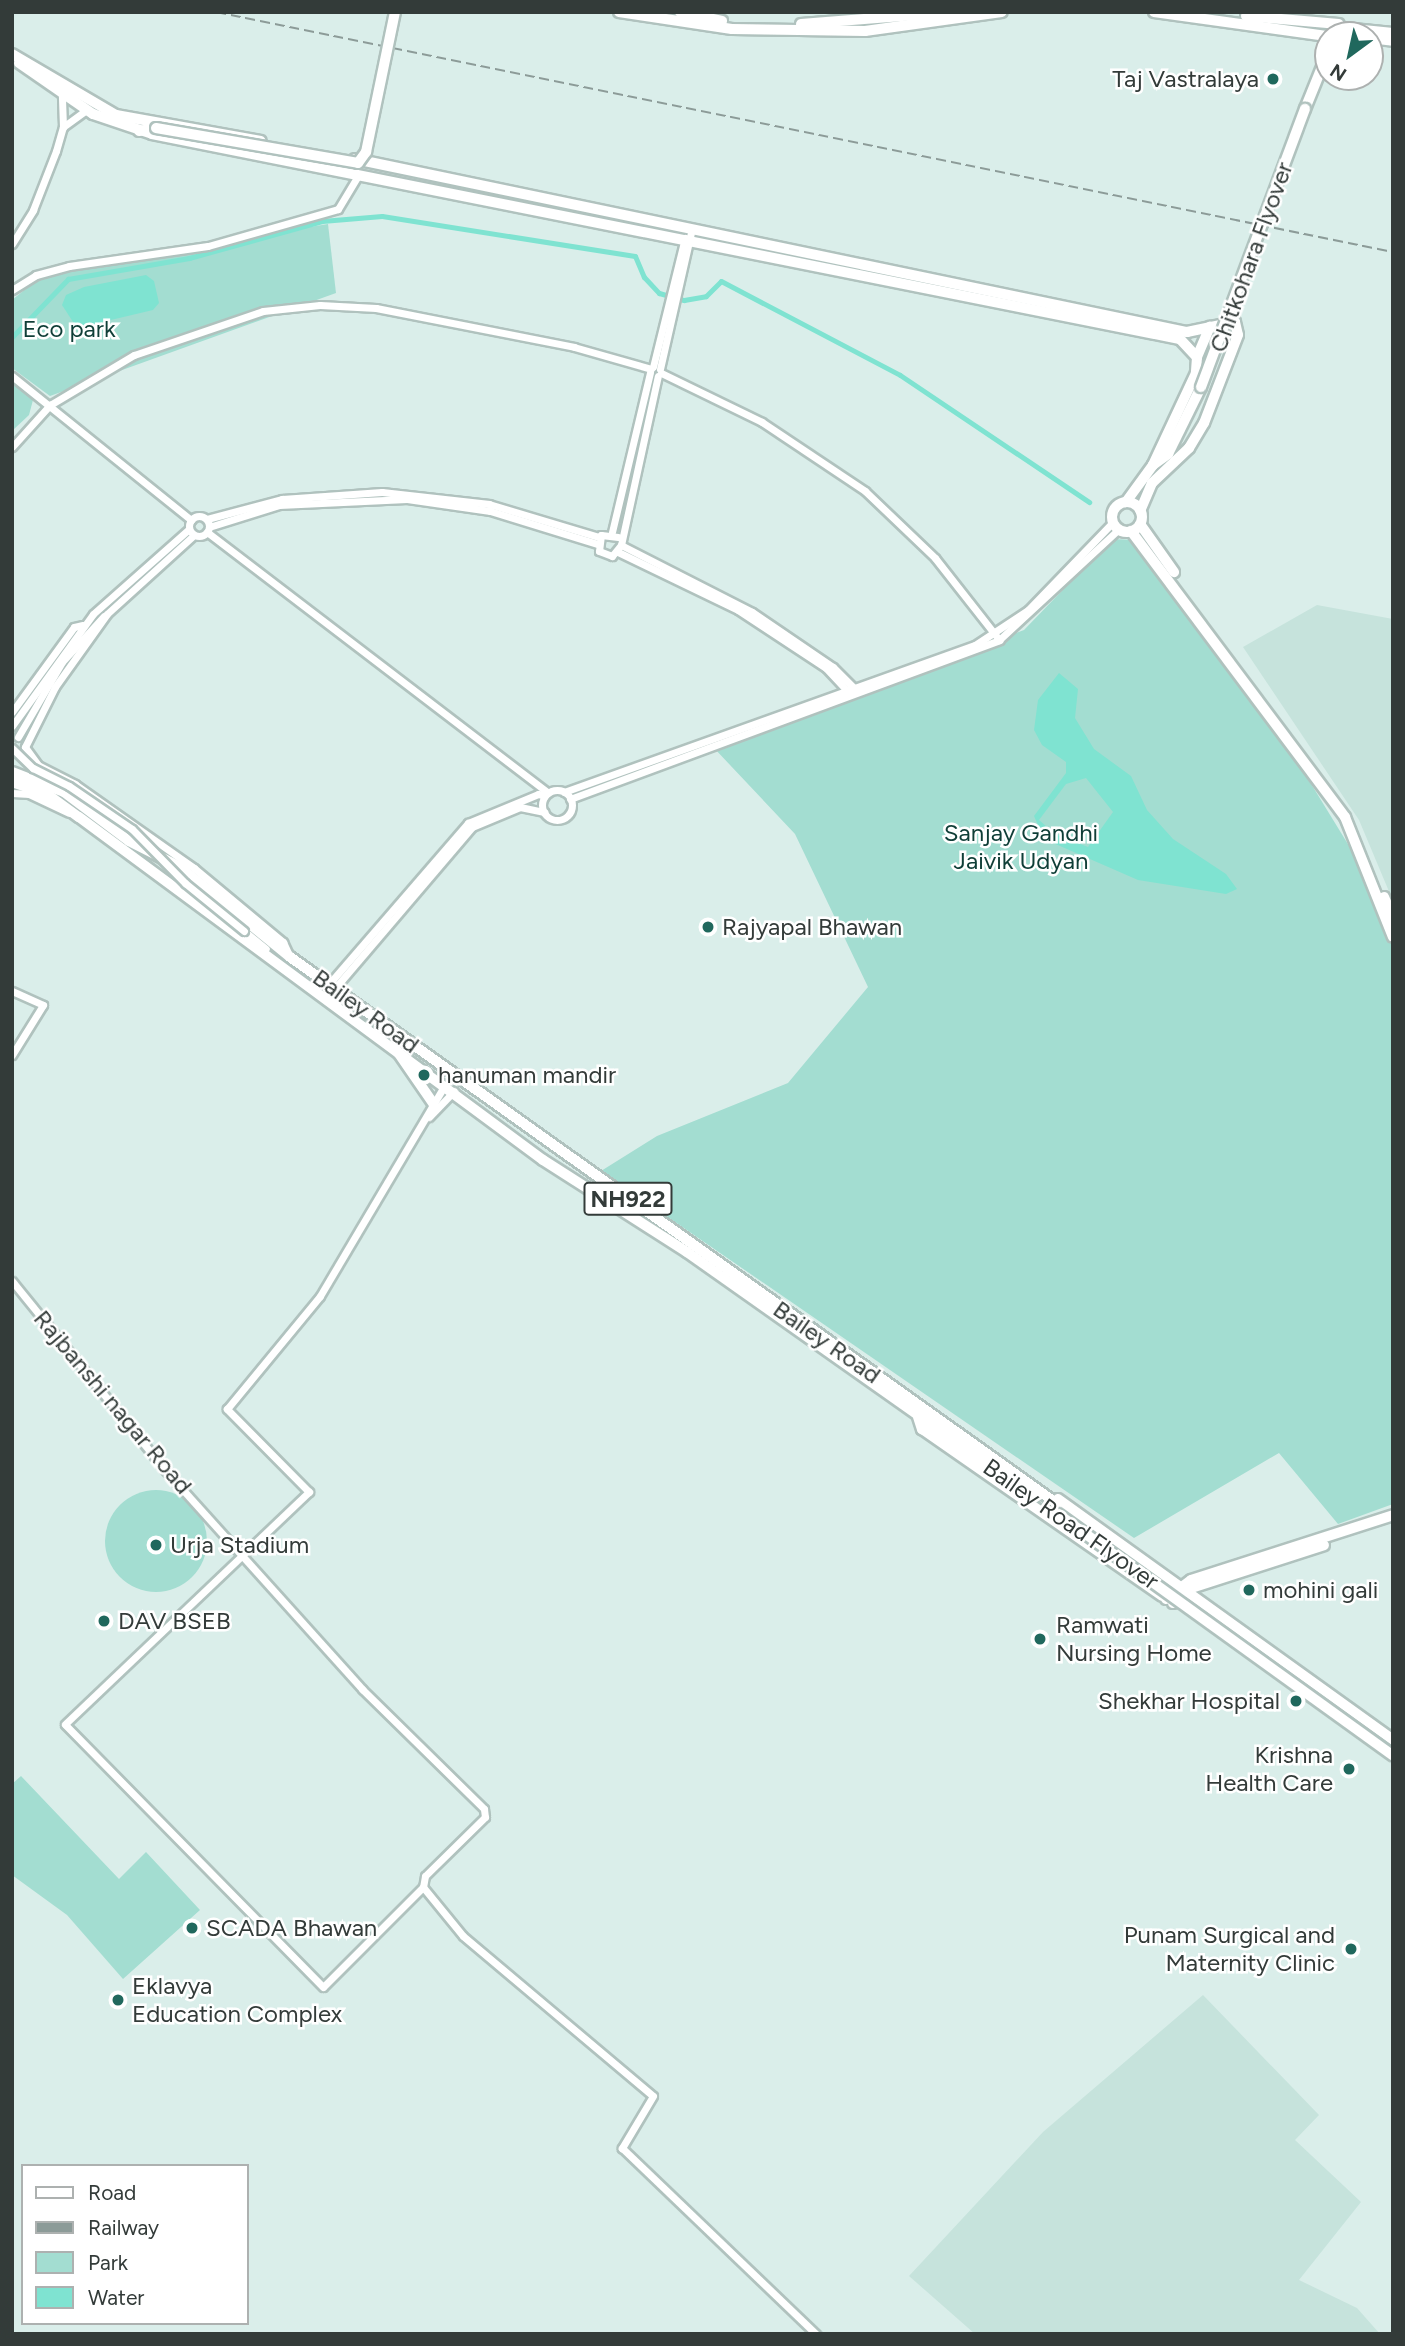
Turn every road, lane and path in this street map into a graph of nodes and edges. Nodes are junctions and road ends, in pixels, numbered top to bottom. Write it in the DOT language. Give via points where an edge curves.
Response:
graph roads {
  1 [pos="395,12"];
  2 [pos="619,12"];
  3 [pos="680,12"];
  4 [pos="953,12"];
  5 [pos="1002,12"];
  6 [pos="1154,12"];
  7 [pos="1208,12"];
  8 [pos="663,14"];
  9 [pos="1314,24"];
  10 [pos="1314,33"];
  11 [pos="12,54"];
  12 [pos="12,60"];
  13 [pos="1314,91"];
  14 [pos="62,93"];
  15 [pos="86,110"];
  16 [pos="146,126"];
  17 [pos="63,127"];
  18 [pos="350,158"];
  19 [pos="357,177"];
  20 [pos="688,235"];
  21 [pos="12,244"];
  22 [pos="12,290"];
  23 [pos="1210,327"];
  24 [pos="1197,357"];
  25 [pos="655,371"];
  26 [pos="12,376"];
  27 [pos="50,405"];
  28 [pos="12,447"];
  29 [pos="1166,461"];
  30 [pos="1153,465"];
  31 [pos="1126,502"];
  32 [pos="1140,511"];
  33 [pos="1140,524"];
  34 [pos="208,526"];
  35 [pos="1116,526"];
  36 [pos="191,528"];
  37 [pos="1131,531"];
  38 [pos="598,541"];
  39 [pos="617,541"];
  40 [pos="109,596"];
  41 [pos="117,604"];
  42 [pos="107,614"];
  43 [pos="984,618"];
  44 [pos="84,625"];
  45 [pos="1006,632"];
  46 [pos="997,638"];
  47 [pos="987,642"];
  48 [pos="853,692"];
  49 [pos="12,712"];
  50 [pos="12,726"];
  51 [pos="18,737"];
  52 [pos="12,748"];
  53 [pos="12,772"];
  54 [pos="12,782"];
  55 [pos="12,793"];
  56 [pos="546,794"];
  57 [pos="567,795"];
  58 [pos="544,813"];
  59 [pos="76,815"];
  60 [pos="1393,918"];
  61 [pos="1393,937"];
  62 [pos="290,957"];
  63 [pos="273,962"];
  64 [pos="332,986"];
  65 [pos="12,991"];
  66 [pos="395,1047"];
  67 [pos="12,1055"];
  68 [pos="450,1087"];
  69 [pos="433,1102"];
  70 [pos="500,1108"];
  71 [pos="485,1113"];
  72 [pos="429,1117"];
  73 [pos="592,1173"];
  74 [pos="629,1214"];
  75 [pos="12,1281"];
  76 [pos="920,1413"];
  77 [pos="1060,1511"];
  78 [pos="1393,1515"];
  79 [pos="1393,1521"];
  80 [pos="243,1552"];
  81 [pos="1153,1567"];
  82 [pos="1142,1581"];
  83 [pos="1182,1588"];
  84 [pos="1170,1601"];
  85 [pos="1214,1611"];
  86 [pos="1203,1624"];
  87 [pos="1271,1652"];
  88 [pos="1261,1665"];
  89 [pos="1301,1674"];
  90 [pos="1292,1687"];
  91 [pos="1393,1740"];
  92 [pos="1393,1748"];
  93 [pos="1393,1756"];
  94 [pos="1393,1761"];
  95 [pos="423,1887"];
  96 [pos="816,2334"];
  1 -- 16 [label="highway, bridge" via="366,152 358,163"];
  2 -- 8 [label="highway"];
  3 -- 4 [label="highway" via="772,24 866,23"];
  5 -- 8 [label="highway" via="865,31 732,29"];
  6 -- 10 [label="highway"];
  7 -- 9 [label="highway"];
  11 -- 16 [label="main road" via="36,64 96,107"];
  12 -- 14 [label="main road"];
  13 -- 29 [label="main road, Chitkohara Flyover, bridge" via="1219,348"];
  14 -- 15 [label="main road"];
  14 -- 17 [label="street"];
  15 -- 16 [label="main road"];
  15 -- 17 [label="street"];
  16 -- 18 [label="main road"];
  16 -- 19 [label="main road"];
  17 -- 21 [label="street" via="33,210"];
  18 -- 19 [label="street"];
  18 -- 20 [label="main road"];
  19 -- 20 [label="main road" via="395,179"];
  19 -- 22 [label="street" via="338,209 208,246 69,266 36,275"];
  20 -- 23 [label="main road" via="1187,332"];
  20 -- 24 [label="main road" via="1159,333 1180,339"];
  20 -- 25 [label="street"];
  23 -- 24 [label="main road"];
  23 -- 29 [label="main road" via="1230,320 1240,329 1198,435"];
  24 -- 30 [label="main road" via="1181,409"];
  25 -- 27 [label="street" via="496,330 376,308 320,304 263,311 185,334 134,355"];
  25 -- 39 [label="street"];
  25 -- 43 [label="street" via="762,422 865,491 915,536"];
  26 -- 27 [label="street"];
  27 -- 28 [label="street"];
  27 -- 36 [label="street"];
  29 -- 30 [label="main road"];
  29 -- 32 [label="main road" via="1142,499"];
  30 -- 31 [label="main road"];
  31 -- 32 [label="main road"];
  31 -- 35 [label="main road" via="1115,508"];
  32 -- 33 [label="main road"];
  33 -- 37 [label="main road"];
  33 -- 60 [label="main road" via="1344,804"];
  34 -- 36 [label="street"];
  34 -- 36 [label="street"];
  34 -- 38 [label="street" via="279,505 407,499 490,511"];
  34 -- 56 [label="street"];
  35 -- 37 [label="main road"];
  35 -- 45 [label="street"];
  36 -- 40 [label="street"];
  36 -- 41 [label="street"];
  37 -- 61 [label="main road" via="1331,794 1345,817"];
  38 -- 39 [label="street"];
  38 -- 39 [label="street" via="604,555"];
  39 -- 48 [label="street" via="738,610 826,668"];
  40 -- 41 [label="street"];
  40 -- 44 [label="street"];
  41 -- 42 [label="street"];
  42 -- 51 [label="street" via="62,662"];
  42 -- 62 [label="street" via="36,720 26,740 27,754 194,868 283,942"];
  43 -- 45 [label="street"];
  43 -- 46 [label="street"];
  43 -- 47 [label="street"];
  44 -- 49 [label="street" via="74,627"];
  44 -- 50 [label="street"];
  45 -- 46 [label="street"];
  46 -- 47 [label="street"];
  47 -- 48 [label="street"];
  48 -- 57 [label="street"];
  52 -- 63 [label="street, bridge" via="27,764 132,829"];
  53 -- 62 [label="highway, Bailey Road / NH922" via="64,792 129,841 180,867"];
  54 -- 59 [label="highway, Bailey Road / NH922" via="40,790"];
  55 -- 59 [label="street" via="29,794"];
  56 -- 57 [label="street"];
  56 -- 58 [label="street"];
  56 -- 64 [label="street" via="468,823"];
  57 -- 58 [label="street" via="572,809 565,819 553,820"];
  58 -- 64 [label="street" via="520,807 472,827"];
  59 -- 63 [label="highway, Bailey Road / NH922"];
  62 -- 64 [label="highway, Bailey Road / NH922"];
  63 -- 66 [label="highway, Bailey Road / NH922"];
  64 -- 70 [label="highway, Bailey Road / NH922"];
  65 -- 67 [label="street" via="43,1005"];
  66 -- 68 [label="highway, Bailey Road / NH922"];
  66 -- 69 [label="highway"];
  68 -- 69 [label="street"];
  68 -- 71 [label="highway, Bailey Road / NH922"];
  68 -- 72 [label="street"];
  69 -- 72 [label="street"];
  70 -- 71 [label="highway" via="543,1149"];
  70 -- 73 [label="highway, Bailey Road / NH922"];
  71 -- 74 [label="highway, Bailey Road / NH922" via="543,1160"];
  72 -- 80 [label="street" via="320,1296 227,1409 309,1492"];
  73 -- 74 [label="highway" via="563,1159 559,1162"];
  73 -- 76 [label="highway, Bailey Road / NH922"];
  74 -- 76 [label="highway, Bailey Road / NH922"];
  75 -- 80 [label="street, Rajbanshi nagar Road" via="119,1418"];
  76 -- 77 [label="highway, Bailey Road Flyover / NH922"];
  76 -- 81 [label="main road"];
  76 -- 82 [label="main road" via="922,1429"];
  77 -- 92 [label="highway, Bailey Road Flyover / NH922"];
  77 -- 93 [label="highway, Bailey Road Flyover / NH922, bridge"];
  78 -- 83 [label="main road"];
  79 -- 83 [label="main road"];
  80 -- 95 [label="street, Rajbanshi nagar Road" via="348,1674 484,1809 485,1817 425,1876"];
  80 -- 95 [label="street" via="65,1724 323,1987"];
  81 -- 82 [label="main road"];
  81 -- 83 [label="main road"];
  82 -- 84 [label="main road"];
  83 -- 84 [label="main road"];
  83 -- 85 [label="main road"];
  84 -- 86 [label="main road"];
  85 -- 86 [label="main road"];
  85 -- 87 [label="main road"];
  86 -- 88 [label="main road"];
  87 -- 88 [label="main road"];
  87 -- 89 [label="main road"];
  88 -- 90 [label="main road"];
  89 -- 90 [label="main road"];
  89 -- 91 [label="main road"];
  90 -- 94 [label="main road"];
  95 -- 96 [label="street" via="463,1936 653,2096 622,2148"];
}
